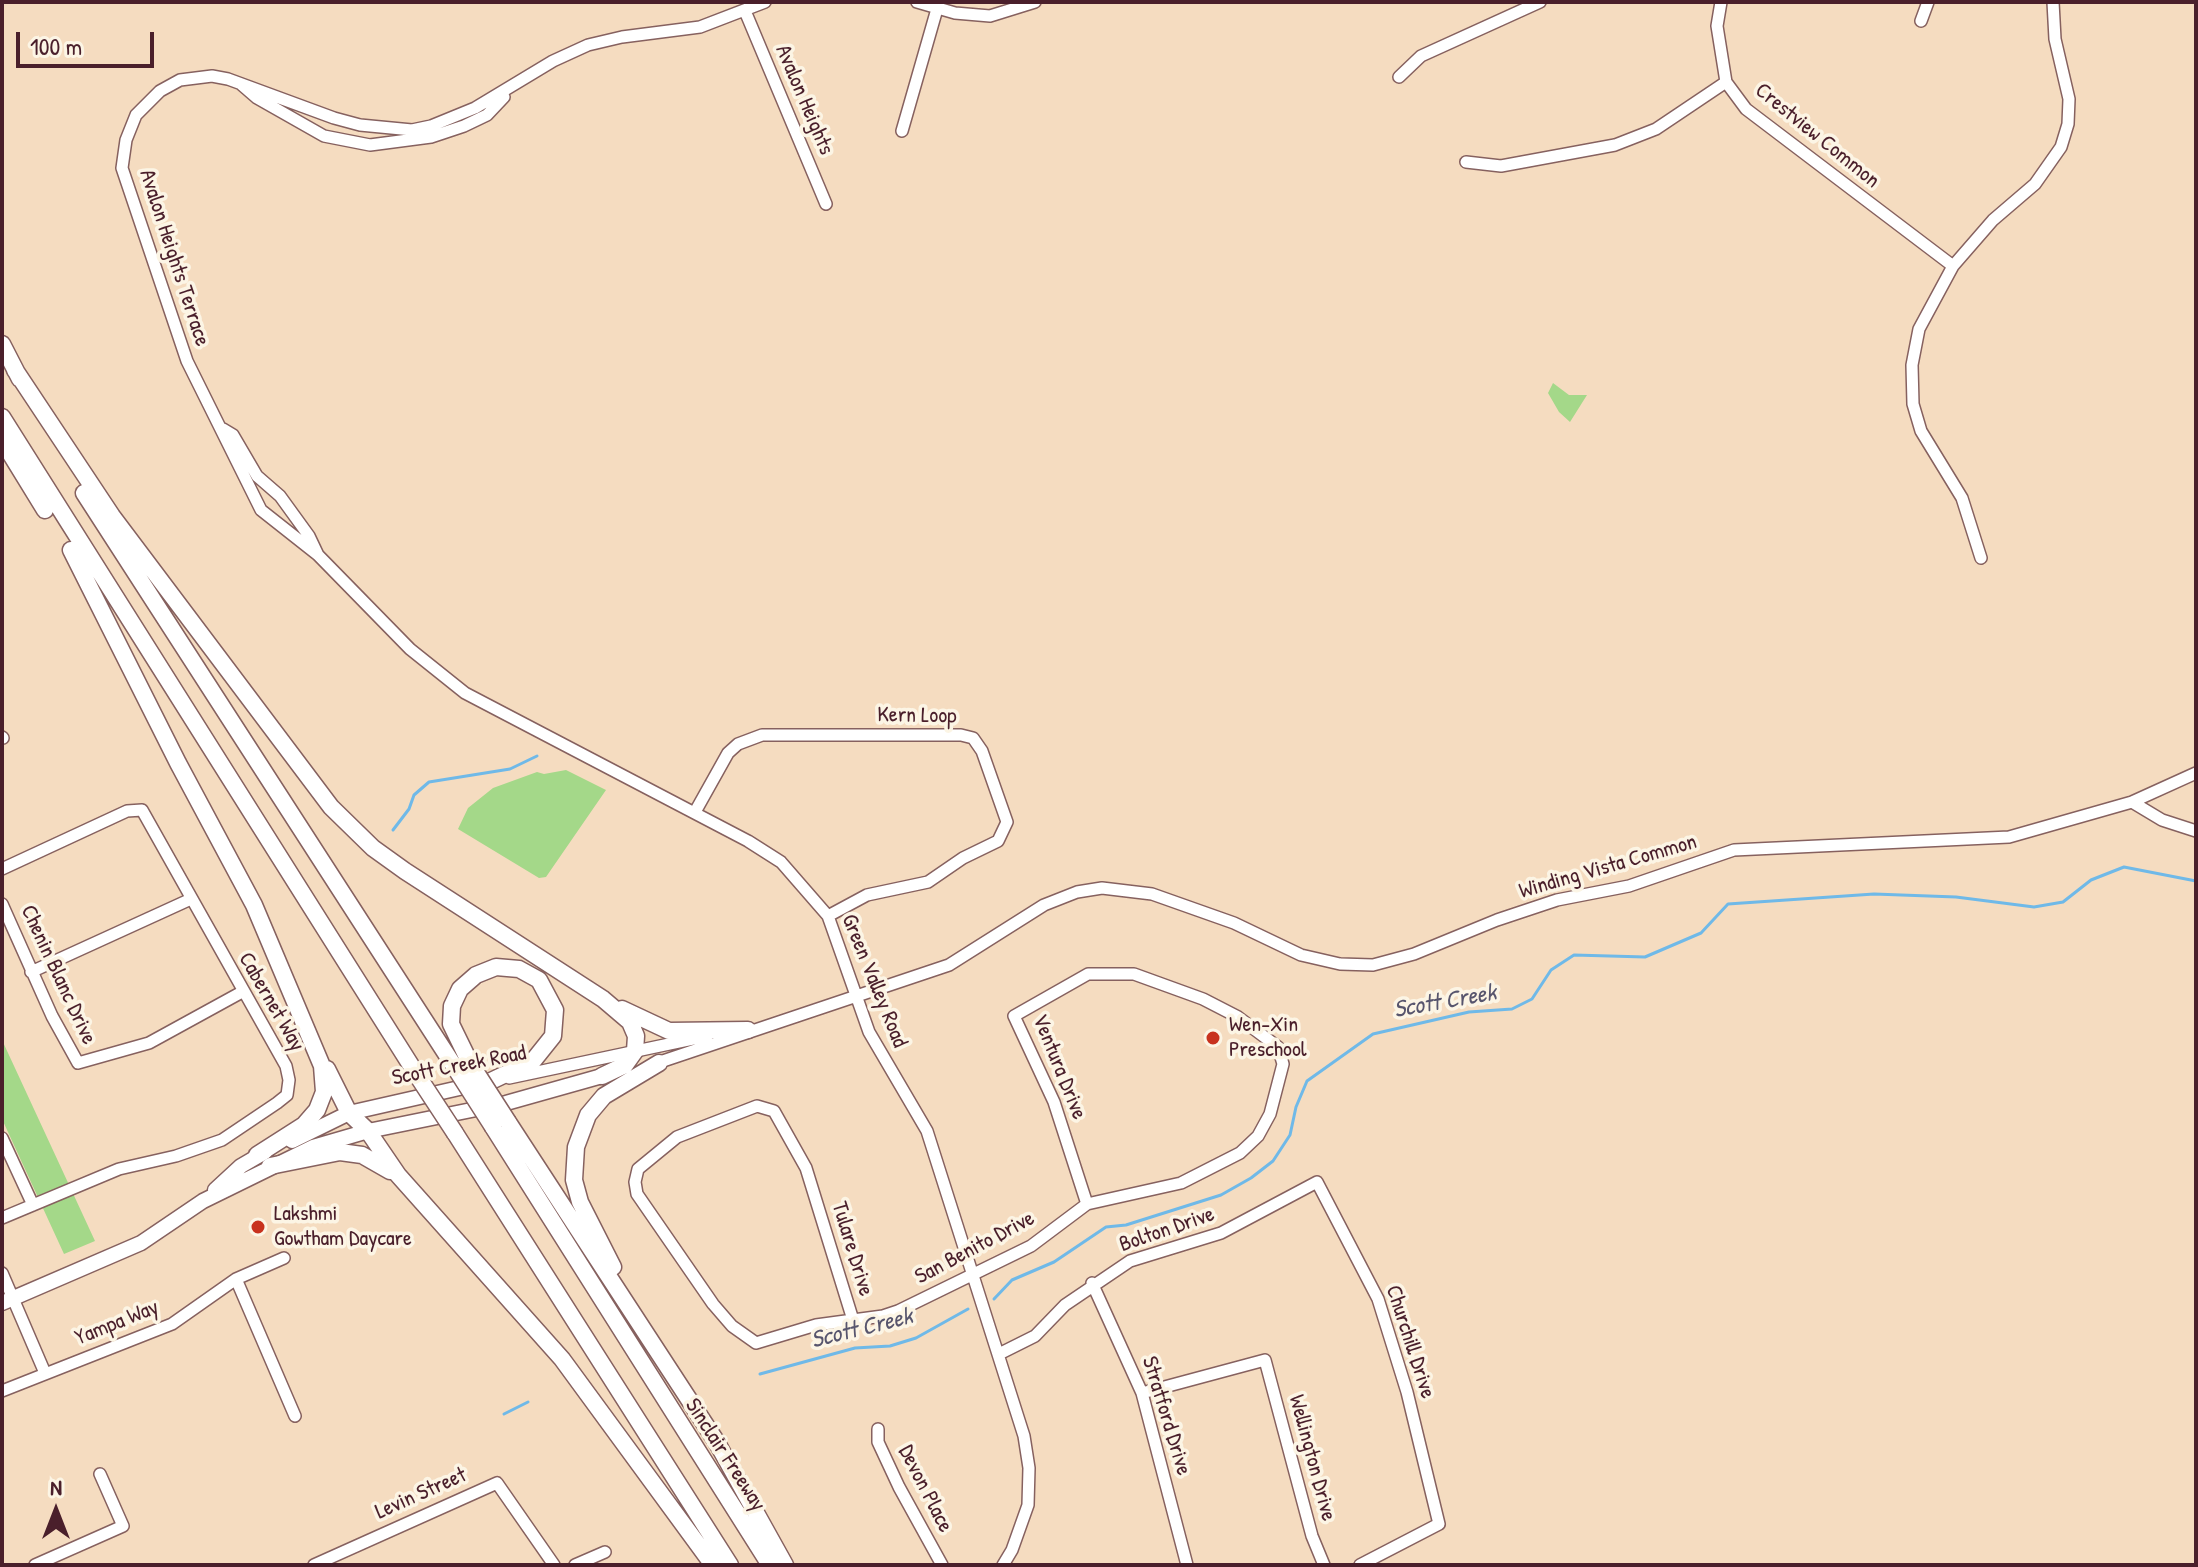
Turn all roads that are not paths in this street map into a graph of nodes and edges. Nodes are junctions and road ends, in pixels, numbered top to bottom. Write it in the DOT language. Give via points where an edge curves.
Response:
graph roads {
  1 [pos="765,2"];
  2 [pos="917,2"];
  3 [pos="1035,2"];
  4 [pos="1540,2"];
  5 [pos="1721,2"];
  6 [pos="1928,2"];
  7 [pos="2053,2"];
  8 [pos="937,9"];
  9 [pos="745,11"];
  10 [pos="1921,21"];
  11 [pos="1399,77"];
  12 [pos="1726,82"];
  13 [pos="240,83"];
  14 [pos="512,88"];
  15 [pos="902,131"];
  16 [pos="1466,162"];
  17 [pos="826,204"];
  18 [pos="1953,266"];
  19 [pos="2,344"];
  20 [pos="15,370"];
  21 [pos="2,417"];
  22 [pos="223,429"];
  23 [pos="2,440"];
  24 [pos="264,483"];
  25 [pos="251,493"];
  26 [pos="289,509"];
  27 [pos="279,523"];
  28 [pos="71,550"];
  29 [pos="318,555"];
  30 [pos="1981,558"];
  31 [pos="2196,773"];
  32 [pos="2132,802"];
  33 [pos="695,812"];
  34 [pos="2196,831"];
  35 [pos="2,869"];
  36 [pos="191,899"];
  37 [pos="2,904"];
  38 [pos="1044,905"];
  39 [pos="828,916"];
  40 [pos="31,972"];
  41 [pos="242,992"];
  42 [pos="856,995"];
  43 [pos="603,999"];
  44 [pos="748,1030"];
  45 [pos="309,1033"];
  46 [pos="635,1051"];
  47 [pos="659,1063"];
  48 [pos="1283,1064"];
  49 [pos="462,1065"];
  50 [pos="602,1076"];
  51 [pos="412,1077"];
  52 [pos="491,1081"];
  53 [pos="349,1113"];
  54 [pos="500,1125"];
  55 [pos="368,1131"];
  56 [pos="2,1138"];
  57 [pos="263,1160"];
  58 [pos="398,1175"];
  59 [pos="481,1182"];
  60 [pos="1317,1182"];
  61 [pos="1087,1204"];
  62 [pos="33,1205"];
  63 [pos="2,1218"];
  64 [pos="284,1258"];
  65 [pos="2,1273"];
  66 [pos="972,1274"];
  67 [pos="236,1279"];
  68 [pos="1092,1283"];
  69 [pos="8,1301"];
  70 [pos="853,1320"];
  71 [pos="999,1354"];
  72 [pos="666,1363"];
  73 [pos="45,1373"];
  74 [pos="2,1391"];
  75 [pos="1142,1393"];
  76 [pos="295,1416"];
  77 [pos="878,1429"];
  78 [pos="100,1474"];
  79 [pos="605,1552"];
  80 [pos="314,1564"];
  81 [pos="35,1565"];
  82 [pos="554,1565"];
  83 [pos="575,1565"];
  84 [pos="716,1565"];
  85 [pos="730,1565"];
  86 [pos="770,1565"];
  87 [pos="785,1565"];
  88 [pos="942,1565"];
  89 [pos="1003,1565"];
  90 [pos="1187,1565"];
  91 [pos="1324,1565"];
  92 [pos="1360,1565"];
  1 -- 9 [label="street, Avalon Heights Terrace"];
  2 -- 8 [label="street"];
  3 -- 8 [label="street" via="990,16"];
  4 -- 11 [label="street" via="1421,56"];
  5 -- 12 [label="street, Crestview Common" via="1717,42"];
  6 -- 10 [label="street"];
  7 -- 18 [label="street" via="2055,39 2069,99 2061,147 2035,184 1993,220"];
  8 -- 15 [label="street"];
  9 -- 14 [label="street, Avalon Heights Terrace" via="700,27 596,42"];
  9 -- 17 [label="street, Avalon Heights"];
  12 -- 16 [label="street" via="1665,124 1625,142 1501,166"];
  12 -- 18 [label="street, Crestview Common" via="1762,122"];
  13 -- 14 [label="street, Avalon Heights Terrace" via="334,118 412,130 454,118"];
  13 -- 14 [label="street, Avalon Heights Terrace" via="324,136 370,145 431,137 464,126 487,115"];
  13 -- 22 [label="street, Avalon Heights Terrace" via="197,76 160,91 130,127 122,168 187,361"];
  18 -- 30 [label="street" via="1919,329 1911,387 1921,431 1962,498"];
  19 -- 20 [label="highway"];
  20 -- 43 [label="highway" via="112,516 331,807 405,871"];
  20 -- 49 [label="highway" via="102,522"];
  21 -- 51 [label="highway"];
  22 -- 24 [label="street, Avalon Heights Terrace" via="233,435"];
  22 -- 25 [label="street, Avalon Heights Terrace"];
  23 -- 28 [label="highway"];
  24 -- 25 [label="street" via="253,484"];
  24 -- 26 [label="street, Avalon Heights Terrace"];
  25 -- 27 [label="street, Avalon Heights Terrace" via="261,510"];
  26 -- 27 [label="street" via="288,520"];
  26 -- 29 [label="street, Avalon Heights Terrace"];
  27 -- 29 [label="street, Avalon Heights Terrace"];
  28 -- 45 [label="highway" via="254,905"];
  28 -- 51 [label="highway"];
  29 -- 33 [label="street, Green Valley Road" via="410,649 465,693"];
  31 -- 32 [label="street, Winding Vista Common"];
  32 -- 34 [label="street" via="2162,820"];
  32 -- 38 [label="street, Winding Vista Common" via="2009,837 1734,850 1629,886 1557,900 1373,965 1301,955 1234,923 1132,890 1077,892"];
  33 -- 39 [label="street, Green Valley Road" via="781,862"];
  33 -- 39 [label="street, Kern Loop" via="728,753 762,735 973,738 1007,822 998,841 928,882 867,895"];
  35 -- 36 [label="street, Cabernet Way" via="127,811 142,810"];
  36 -- 40 [label="street"];
  36 -- 41 [label="street, Cabernet Way"];
  37 -- 40 [label="street, Chenin Blanc Drive"];
  38 -- 42 [label="street, Scott Creek Road" via="949,965"];
  39 -- 42 [label="street, Green Valley Road"];
  40 -- 41 [label="street, Chenin Blanc Drive" via="78,1063 149,1043"];
  41 -- 62 [label="street, Cabernet Way" via="286,1066 287,1095 203,1149 147,1160"];
  42 -- 44 [label="street, Scott Creek Road"];
  42 -- 66 [label="street, Green Valley Road" via="879,1053 927,1131"];
  43 -- 44 [label="highway" via="669,1031"];
  43 -- 46 [label="highway" via="630,1022"];
  44 -- 46 [label="street, Scott Creek Road"];
  44 -- 47 [label="street, Scott Creek Road"];
  45 -- 53 [label="highway"];
  45 -- 57 [label="highway" via="324,1074 317,1110"];
  46 -- 50 [label="highway" via="625,1065"];
  46 -- 52 [label="street, Scott Creek Road"];
  47 -- 50 [label="street, Scott Creek Road"];
  47 -- 72 [label="highway" via="595,1105 579,1135 574,1169 584,1213"];
  48 -- 61 [label="street, San Benito Drive" via="1270,1114 1240,1153 1181,1183"];
  48 -- 61 [label="street, Ventura Drive" via="1278,1047 1238,1017 1134,974 1088,974 1014,1016 1054,1102"];
  49 -- 52 [label="highway" via="451,1024 460,989 496,967 519,969 539,980 555,1010 553,1036 533,1061"];
  49 -- 54 [label="highway, bridge"];
  50 -- 55 [label="main road, Scott Creek Road" via="506,1103"];
  51 -- 59 [label="highway"];
  52 -- 53 [label="main road, Scott Creek Road"];
  53 -- 55 [label="highway"];
  53 -- 57 [label="main road, Scott Creek Road"];
  54 -- 72 [label="highway"];
  54 -- 86 [label="highway, Sinclair Freeway" via="586,1280"];
  55 -- 57 [label="main road, Scott Creek Road"];
  55 -- 58 [label="highway"];
  56 -- 62 [label="street"];
  57 -- 58 [label="highway" via="352,1153"];
  57 -- 69 [label="main road, Scott Creek Road" via="141,1243"];
  58 -- 84 [label="highway" via="562,1359"];
  59 -- 84 [label="highway"];
  59 -- 85 [label="highway" via="544,1271"];
  60 -- 68 [label="street, Bolton Drive" via="1221,1233 1156,1250"];
  60 -- 92 [label="street, Churchill Drive" via="1378,1299 1439,1524"];
  61 -- 66 [label="street, San Benito Drive" via="1031,1246"];
  62 -- 63 [label="street"];
  64 -- 67 [label="street, Yampa Way"];
  65 -- 69 [label="street"];
  66 -- 70 [label="street, San Benito Drive" via="898,1311"];
  66 -- 71 [label="street, Green Valley Road"];
  67 -- 73 [label="street, Yampa Way" via="172,1324"];
  67 -- 76 [label="street"];
  68 -- 71 [label="street, Bolton Drive" via="1035,1336"];
  68 -- 75 [label="street, Stratford Drive"];
  69 -- 73 [label="street"];
  70 -- 70 [label="street, Tulare Drive" via="756,1343 744,1337 713,1304 637,1194 638,1169 677,1137 757,1106 774,1111 806,1168"];
  71 -- 89 [label="street, Green Valley Road" via="1029,1468 1028,1505"];
  72 -- 87 [label="highway"];
  73 -- 74 [label="street, Yampa Way"];
  75 -- 90 [label="street, Stratford Drive"];
  75 -- 91 [label="street, Wellington Drive" via="1265,1360"];
  77 -- 88 [label="street, Devon Place" via="878,1442 899,1487"];
  78 -- 81 [label="street" via="123,1526"];
  79 -- 83 [label="street"];
  80 -- 82 [label="street, Levin Street" via="497,1483"];
}
